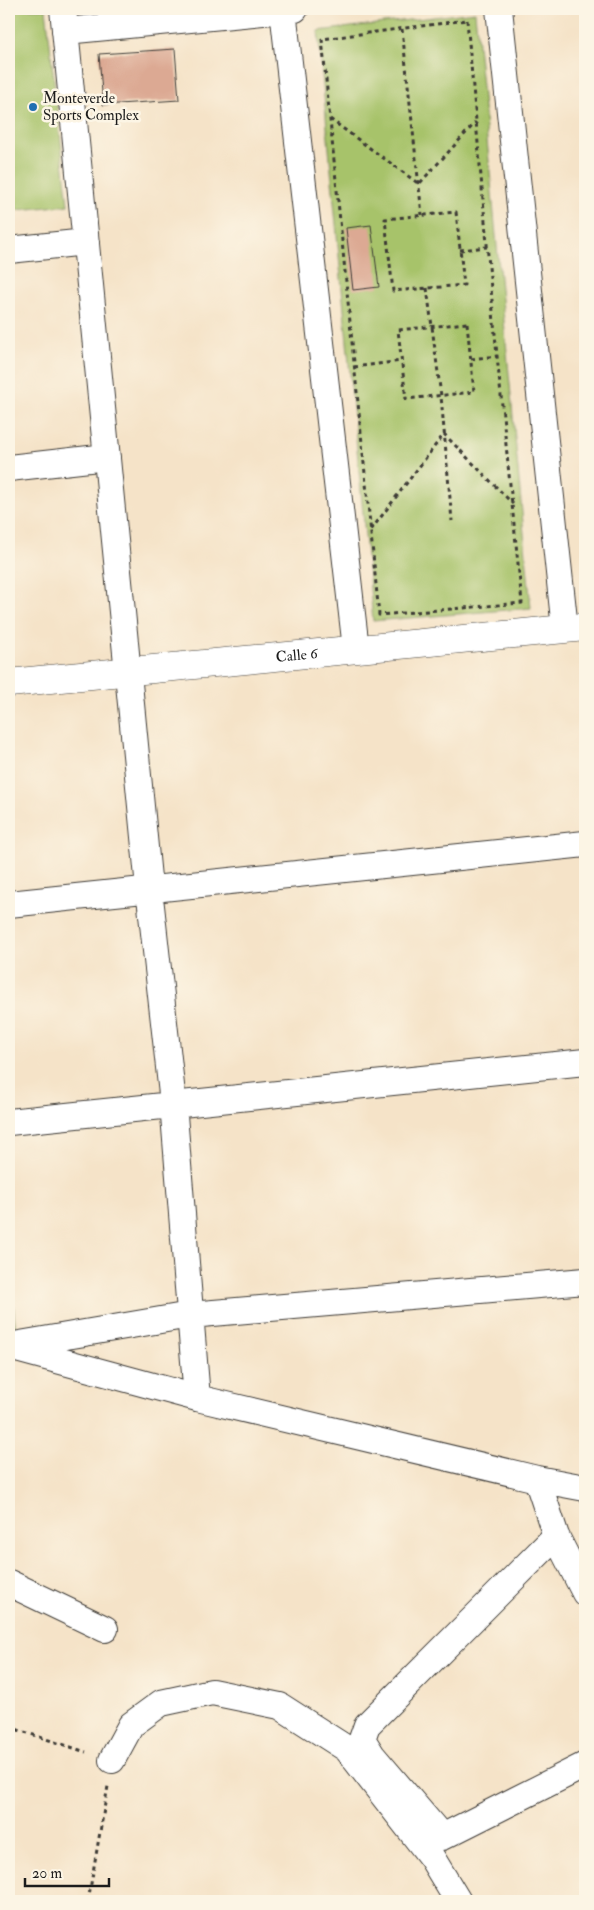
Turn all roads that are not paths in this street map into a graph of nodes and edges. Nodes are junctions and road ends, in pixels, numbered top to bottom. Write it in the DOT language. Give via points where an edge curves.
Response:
graph roads {
  1 [pos="289,9"];
  2 [pos="499,9"];
  3 [pos="64,20"];
  4 [pos="86,242"];
  5 [pos="9,250"];
  6 [pos="107,457"];
  7 [pos="9,468"];
  8 [pos="575,628"];
  9 [pos="356,649"];
  10 [pos="127,672"];
  11 [pos="9,683"];
  12 [pos="585,844"];
  13 [pos="149,888"];
  14 [pos="9,904"];
  15 [pos="585,1062"];
  16 [pos="173,1103"];
  17 [pos="9,1122"];
  18 [pos="585,1281"];
  19 [pos="190,1315"];
  20 [pos="9,1347"];
  21 [pos="197,1398"];
  22 [pos="537,1479"];
  23 [pos="585,1488"];
  24 [pos="556,1536"];
  25 [pos="9,1583"];
  26 [pos="585,1593"];
  27 [pos="105,1629"];
  28 [pos="112,1760"];
  29 [pos="585,1765"];
  30 [pos="458,1901"];
  1 -- 3 [label="street"];
  1 -- 9 [label="street"];
  2 -- 8 [label="street"];
  3 -- 4 [label="street"];
  4 -- 5 [label="street"];
  4 -- 6 [label="street"];
  6 -- 7 [label="street"];
  6 -- 10 [label="street"];
  8 -- 9 [label="street, Calle 6"];
  9 -- 10 [label="street, Calle 6"];
  10 -- 11 [label="street, Calle 6"];
  10 -- 13 [label="street"];
  12 -- 13 [label="street"];
  13 -- 14 [label="street"];
  13 -- 16 [label="street"];
  15 -- 16 [label="street"];
  16 -- 17 [label="street"];
  16 -- 19 [label="street"];
  18 -- 19 [label="street"];
  19 -- 20 [label="street"];
  19 -- 21 [label="street"];
  20 -- 21 [label="street"];
  21 -- 22 [label="street"];
  22 -- 23 [label="street"];
  22 -- 24 [label="street"];
  24 -- 26 [label="street"];
  24 -- 29 [label="street" via="367,1725 362,1739 442,1837"];
  25 -- 27 [label="street"];
  28 -- 30 [label="street" via="131,1725 161,1703 212,1692 280,1706 347,1749 432,1858"];
}
